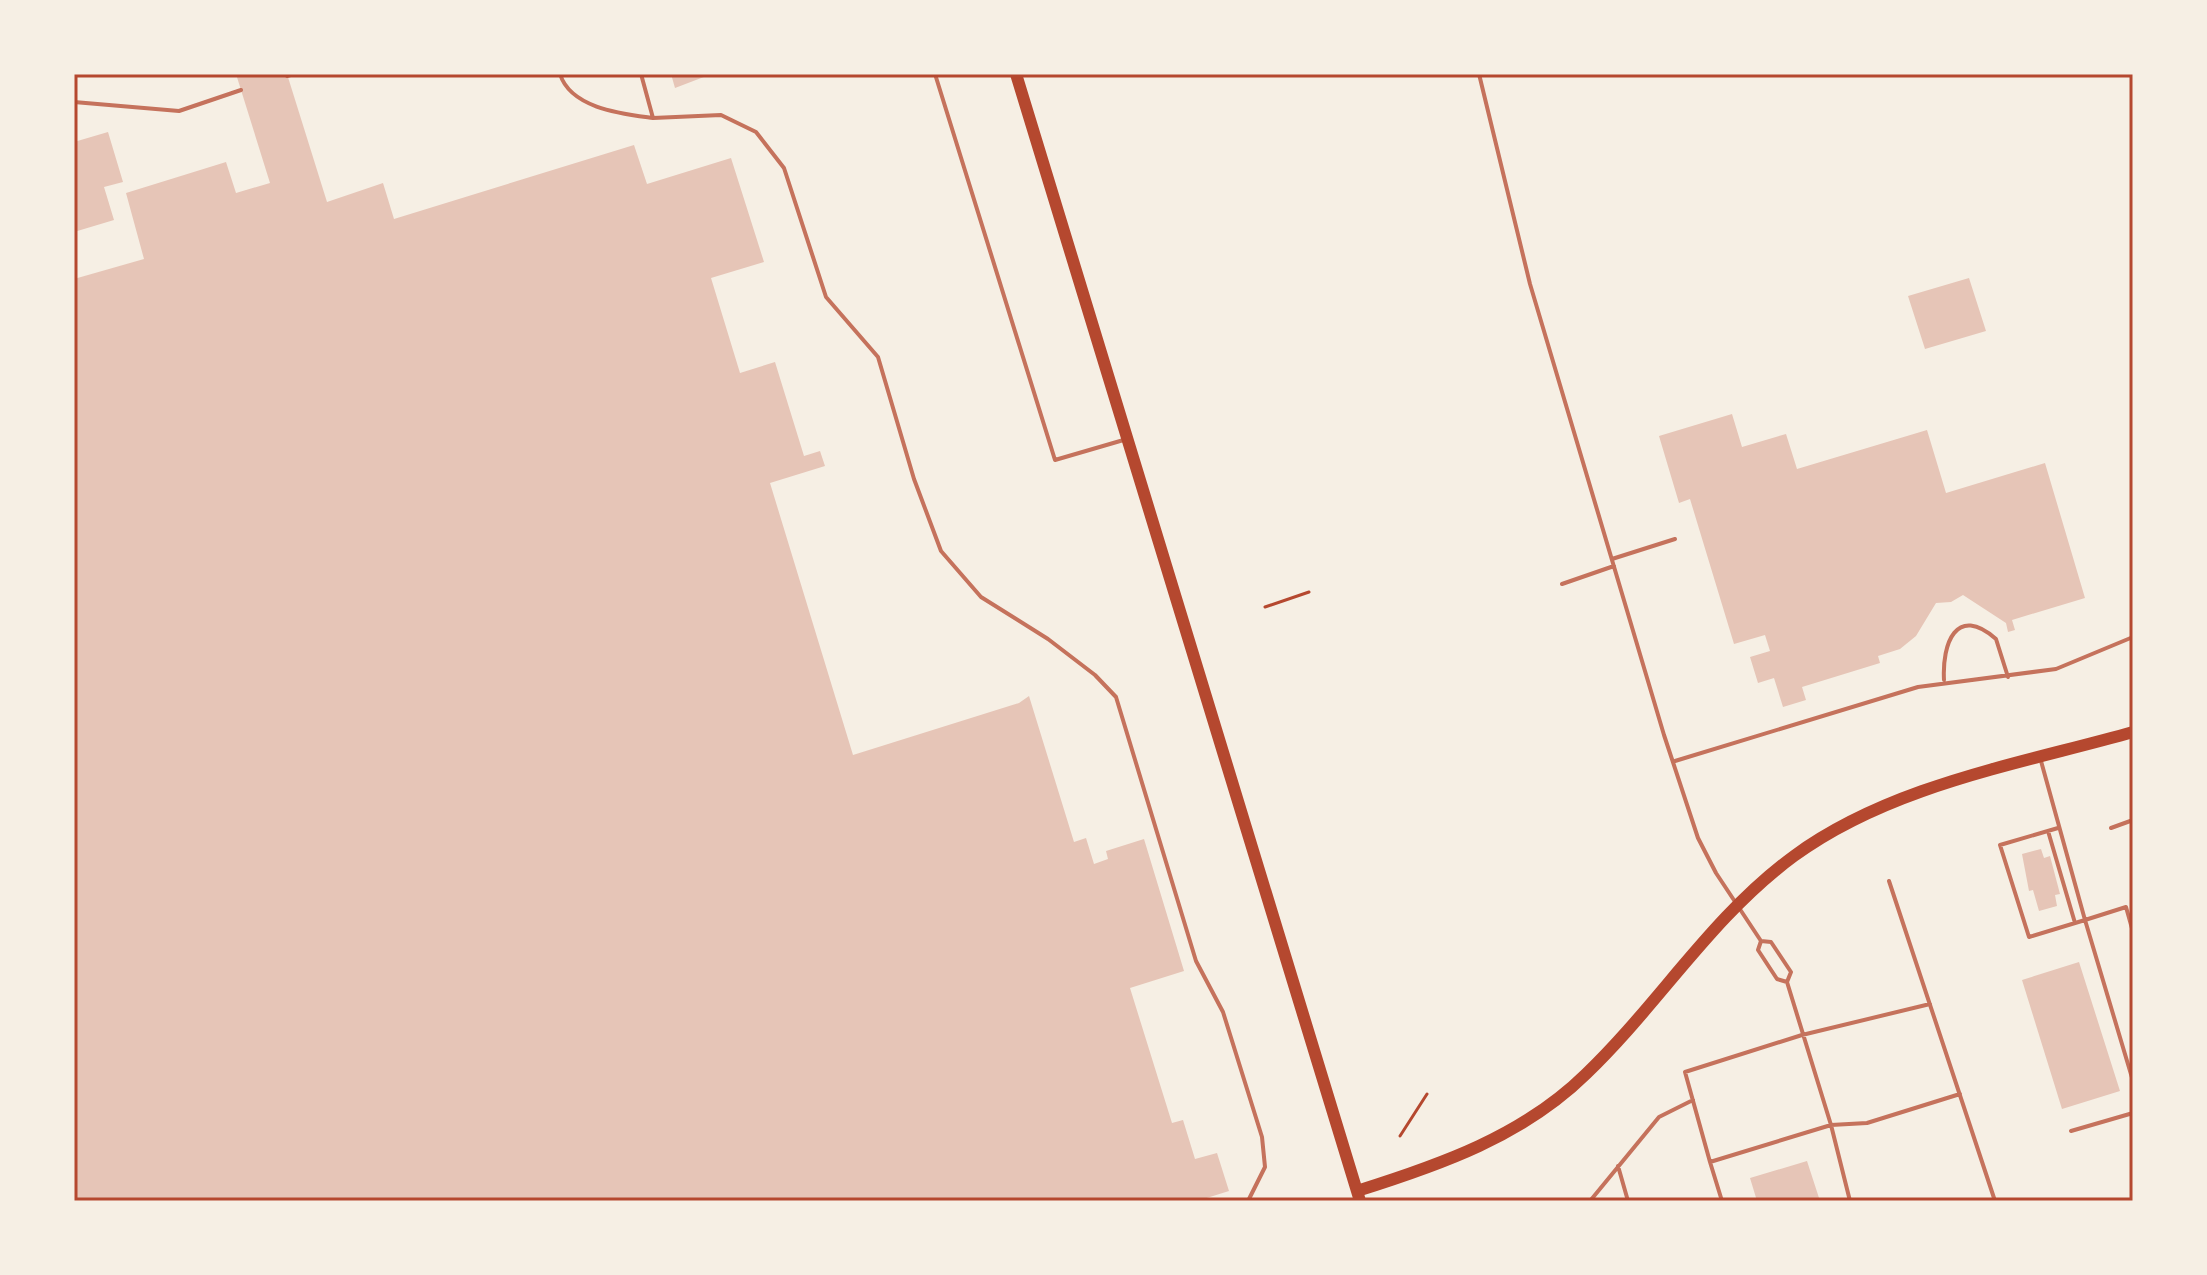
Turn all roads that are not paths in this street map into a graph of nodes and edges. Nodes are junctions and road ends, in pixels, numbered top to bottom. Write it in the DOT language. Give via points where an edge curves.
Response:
graph roads {
  1 [pos="294,74"];
  2 [pos="560,74"];
  3 [pos="641,74"];
  4 [pos="935,74"];
  5 [pos="1016,74"];
  6 [pos="1479,74"];
  7 [pos="287,76"];
  8 [pos="241,90"];
  9 [pos="74,102"];
  10 [pos="653,118"];
  11 [pos="1129,438"];
  12 [pos="1675,539"];
  13 [pos="1612,559"];
  14 [pos="1614,566"];
  15 [pos="1562,584"];
  16 [pos="2133,637"];
  17 [pos="2008,677"];
  18 [pos="1944,681"];
  19 [pos="2133,732"];
  20 [pos="2041,758"];
  21 [pos="1674,762"];
  22 [pos="2133,820"];
  23 [pos="2058,828"];
  24 [pos="2111,828"];
  25 [pos="2048,831"];
  26 [pos="1889,881"];
  27 [pos="1736,905"];
  28 [pos="2085,920"];
  29 [pos="2075,923"];
  30 [pos="2133,932"];
  31 [pos="1761,941"];
  32 [pos="1787,982"];
  33 [pos="1930,1004"];
  34 [pos="1802,1035"];
  35 [pos="2133,1081"];
  36 [pos="1960,1094"];
  37 [pos="1693,1100"];
  38 [pos="2133,1113"];
  39 [pos="1831,1125"];
  40 [pos="2071,1131"];
  41 [pos="1710,1162"];
  42 [pos="1618,1166"];
  43 [pos="1359,1196"];
  44 [pos="1248,1201"];
  45 [pos="1590,1201"];
  46 [pos="1628,1201"];
  47 [pos="1722,1201"];
  48 [pos="1850,1201"];
  49 [pos="1995,1201"];
  1 -- 7 [label="lane"];
  2 -- 10 [label="lane" via="583,98 609,111"];
  3 -- 10 [label="lane"];
  4 -- 11 [label="lane" via="1055,460"];
  5 -- 11 [label="main road"];
  6 -- 13 [label="lane" via="1530,284"];
  8 -- 9 [label="lane" via="179,111"];
  10 -- 44 [label="lane" via="721,115 756,132 784,168 826,297 878,357 941,551 981,597 1048,639 1116,697 1196,961 1223,1012 1262,1137 1265,1167"];
  11 -- 43 [label="main road"];
  12 -- 13 [label="lane"];
  13 -- 14 [label="lane"];
  14 -- 15 [label="lane"];
  14 -- 21 [label="lane"];
  16 -- 17 [label="lane" via="2056,669"];
  17 -- 18 [label="lane"];
  17 -- 18 [label="lane" via="1996,639 1987,631 1964,628 1945,645"];
  18 -- 21 [label="lane"];
  19 -- 20 [label="main road"];
  20 -- 23 [label="lane"];
  20 -- 27 [label="main road" via="1907,798 1849,822 1793,857"];
  21 -- 27 [label="lane" via="1698,838"];
  22 -- 24 [label="lane"];
  23 -- 25 [label="lane"];
  23 -- 28 [label="lane"];
  25 -- 29 [label="lane"];
  25 -- 29 [label="lane" via="2000,845 2029,937"];
  26 -- 33 [label="lane"];
  27 -- 31 [label="lane"];
  27 -- 43 [label="main road" via="1585,1076 1532,1119 1478,1148"];
  28 -- 29 [label="lane"];
  28 -- 30 [label="lane" via="2126,907"];
  28 -- 35 [label="lane"];
  31 -- 32 [label="lane" via="1758,950 1777,979"];
  31 -- 32 [label="lane" via="1771,942 1791,972"];
  32 -- 34 [label="lane"];
  33 -- 34 [label="lane"];
  33 -- 36 [label="lane"];
  34 -- 37 [label="lane" via="1685,1072"];
  34 -- 39 [label="lane"];
  36 -- 39 [label="lane" via="1867,1123"];
  36 -- 49 [label="lane"];
  37 -- 41 [label="lane"];
  37 -- 42 [label="lane" via="1666,1111"];
  38 -- 40 [label="lane"];
  39 -- 41 [label="lane"];
  39 -- 48 [label="lane"];
  41 -- 47 [label="lane"];
  42 -- 45 [label="lane"];
  42 -- 46 [label="lane"];
}
